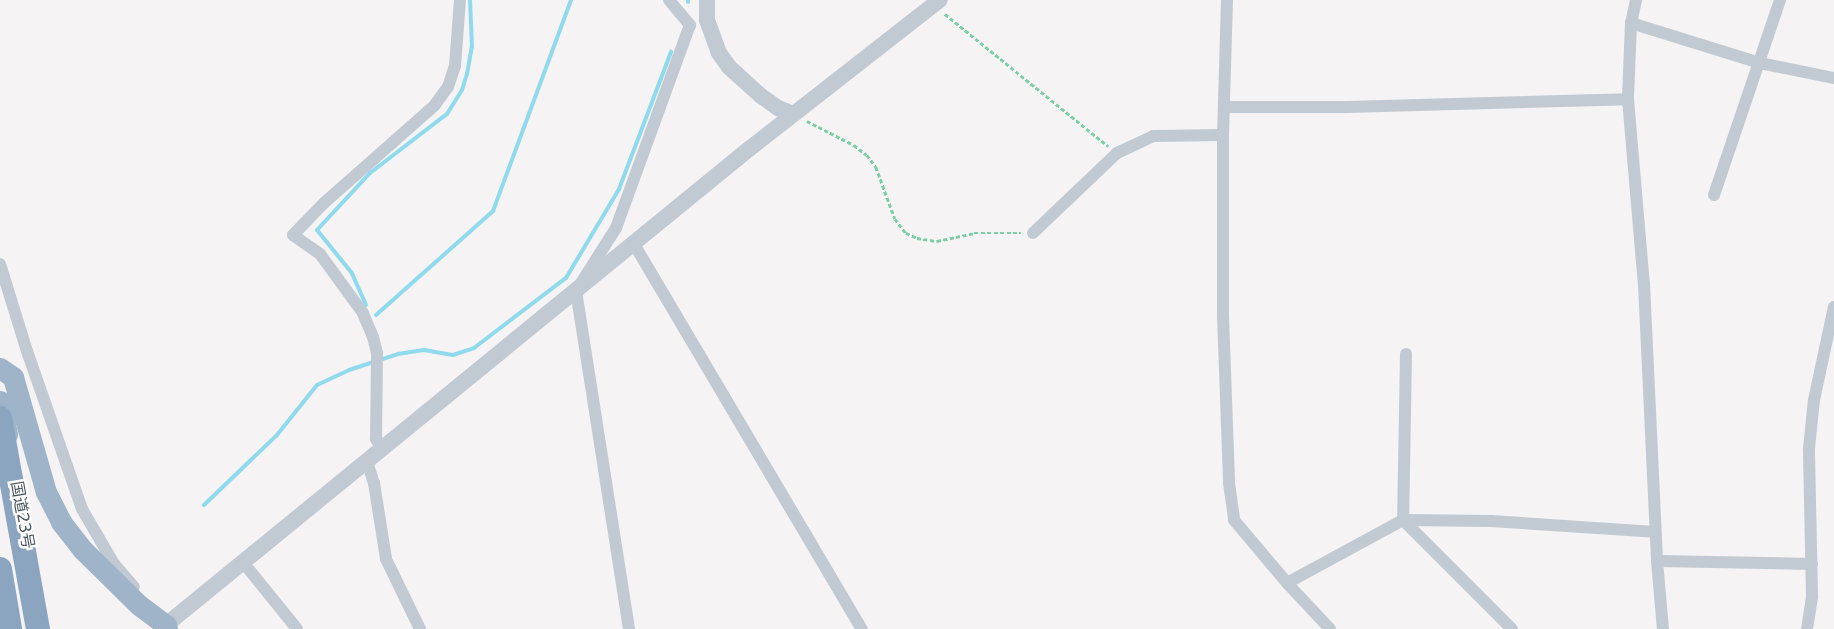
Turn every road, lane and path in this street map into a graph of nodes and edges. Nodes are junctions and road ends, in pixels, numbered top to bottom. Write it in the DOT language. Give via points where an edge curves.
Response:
graph roads {
  1 [pos="460,0"];
  2 [pos="669,0"];
  3 [pos="707,0"];
  4 [pos="1226,0"];
  5 [pos="1636,0"];
  6 [pos="1780,0"];
  7 [pos="937,2"];
  8 [pos="707,20"];
  9 [pos="1631,23"];
  10 [pos="690,25"];
  11 [pos="1760,63"];
  12 [pos="1834,78"];
  13 [pos="1628,99"];
  14 [pos="1224,107"];
  15 [pos="793,114"];
  16 [pos="1223,135"];
  17 [pos="1117,153"];
  18 [pos="1714,195"];
  19 [pos="1033,233"];
  20 [pos="634,244"];
  21 [pos="0,264"];
  22 [pos="576,291"];
  23 [pos="1834,309"];
  24 [pos="1406,354"];
  25 [pos="0,368"];
  26 [pos="0,401"];
  27 [pos="0,418"];
  28 [pos="382,449"];
  29 [pos="365,462"];
  30 [pos="1403,520"];
  31 [pos="1656,532"];
  32 [pos="242,561"];
  33 [pos="1656,562"];
  34 [pos="1812,564"];
  35 [pos="0,569"];
  36 [pos="1287,583"];
  37 [pos="165,628"];
  38 [pos="10,629"];
  39 [pos="40,629"];
  40 [pos="297,629"];
  41 [pos="420,629"];
  42 [pos="629,629"];
  43 [pos="862,629"];
  44 [pos="1330,629"];
  45 [pos="1512,629"];
  46 [pos="1663,629"];
  47 [pos="1807,629"];
  1 -- 28 [label="street" via="455,66 448,87 434,106 324,203 294,235 320,254 363,313 377,359 376,439"];
  2 -- 10 [label="street"];
  3 -- 8 [label="street"];
  4 -- 14 [label="street"];
  5 -- 9 [label="street"];
  6 -- 11 [label="street"];
  7 -- 15 [label="street"];
  7 -- 17 [label="path"];
  8 -- 10 [label="street"];
  8 -- 15 [label="street" via="719,53 729,67 761,96"];
  9 -- 11 [label="street"];
  9 -- 13 [label="street"];
  10 -- 22 [label="street" via="616,228"];
  11 -- 12 [label="street"];
  11 -- 18 [label="street"];
  13 -- 14 [label="street"];
  13 -- 31 [label="street" via="1644,284"];
  14 -- 16 [label="street"];
  15 -- 19 [label="path" via="867,155 876,167 894,219 906,233 916,238 937,241 974,233"];
  15 -- 20 [label="street"];
  16 -- 17 [label="street" via="1153,136"];
  16 -- 36 [label="street" via="1222,316 1229,483 1234,520"];
  17 -- 19 [label="street"];
  20 -- 22 [label="street"];
  20 -- 43 [label="street"];
  21 -- 37 [label="street" via="82,509 114,564"];
  22 -- 28 [label="street"];
  22 -- 42 [label="street"];
  23 -- 34 [label="street" via="1814,400 1809,448"];
  24 -- 30 [label="street"];
  25 -- 37 [label="highway" via="12,377 46,492 61,522 106,572"];
  26 -- 39 [label="highway, 国道23号"];
  27 -- 39 [label="highway"];
  28 -- 29 [label="street"];
  29 -- 32 [label="street"];
  29 -- 41 [label="street" via="374,484 386,559"];
  30 -- 31 [label="street" via="1491,521"];
  30 -- 36 [label="street"];
  30 -- 45 [label="street"];
  31 -- 33 [label="street"];
  32 -- 37 [label="street"];
  32 -- 40 [label="street"];
  33 -- 34 [label="street"];
  33 -- 46 [label="street"];
  34 -- 47 [label="street"];
  35 -- 38 [label="highway"];
  36 -- 44 [label="street"];
}
